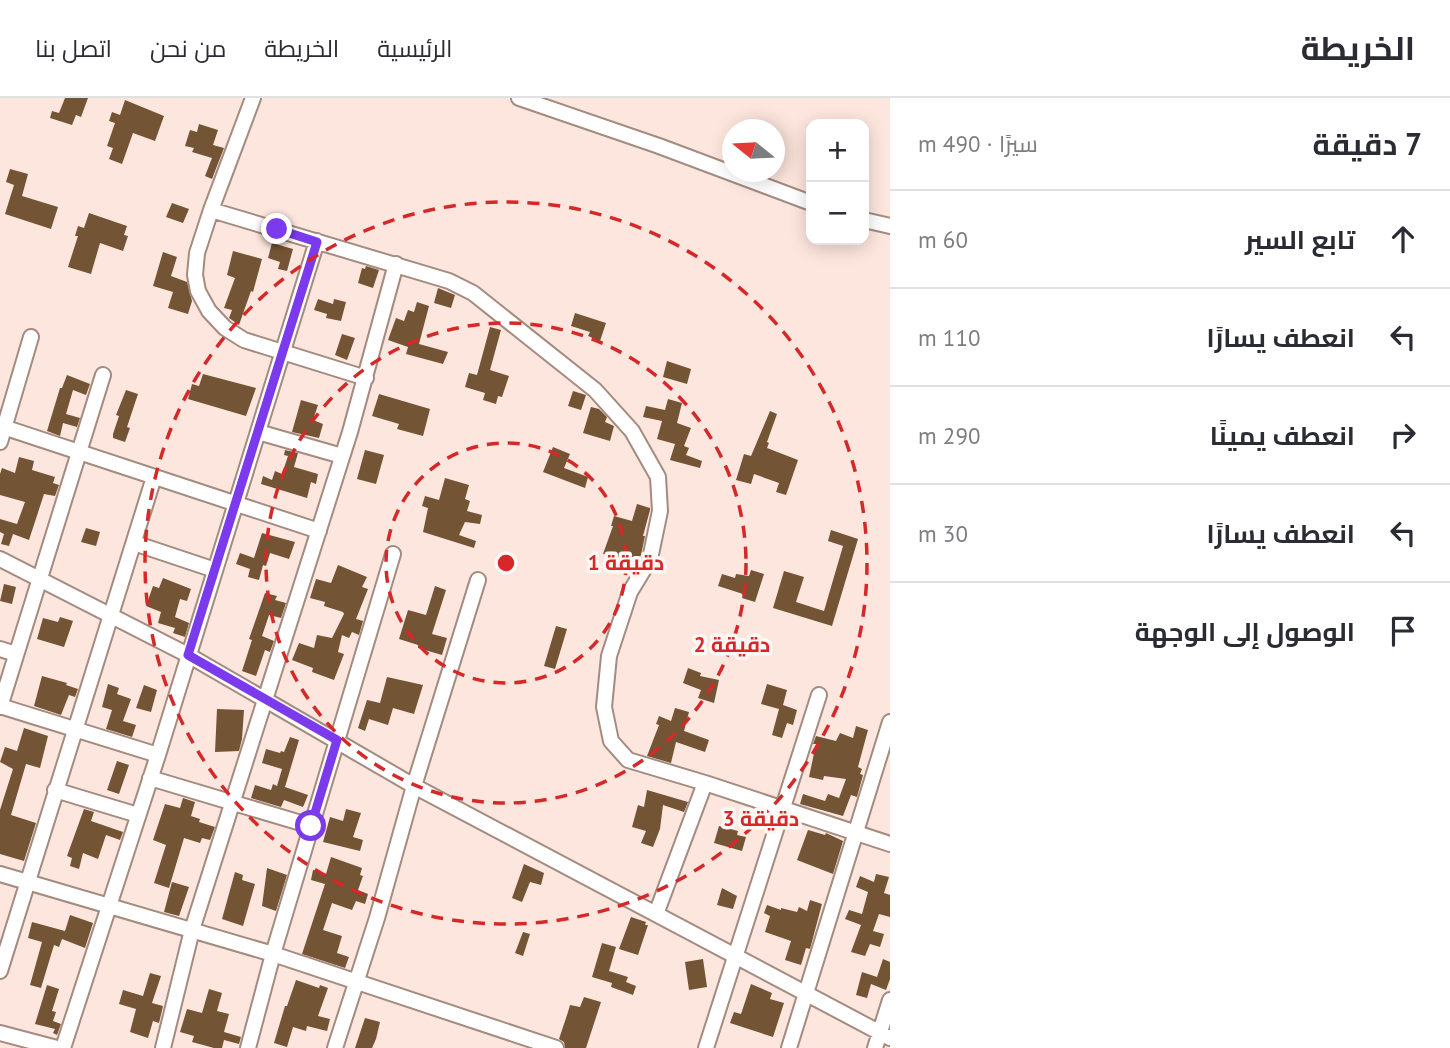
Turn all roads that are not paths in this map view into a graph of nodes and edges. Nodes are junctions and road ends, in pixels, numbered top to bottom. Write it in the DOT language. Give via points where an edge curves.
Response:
graph roads {
  1 [pos="253,98"];
  2 [pos="519,98"];
  3 [pos="806,201"];
  4 [pos="211,210"];
  5 [pos="869,221"];
  6 [pos="890,226"];
  7 [pos="317,242"];
  8 [pos="396,264"];
  9 [pos="32,337"];
  10 [pos="281,352"];
  11 [pos="103,374"];
  12 [pos="366,378"];
  13 [pos="2,432"];
  14 [pos="258,432"];
  15 [pos="80,453"];
  16 [pos="342,456"];
  17 [pos="154,477"];
  18 [pos="236,505"];
  19 [pos="319,531"];
  20 [pos="134,543"];
  21 [pos="393,554"];
  22 [pos="0,559"];
  23 [pos="215,569"];
  24 [pos="41,579"];
  25 [pos="478,580"];
  26 [pos="112,616"];
  27 [pos="0,649"];
  28 [pos="16,654"];
  29 [pos="188,655"];
  30 [pos="819,695"];
  31 [pos="265,698"];
  32 [pos="0,706"];
  33 [pos="890,722"];
  34 [pos="75,727"];
  35 [pos="337,740"];
  36 [pos="158,755"];
  37 [pos="150,778"];
  38 [pos="705,783"];
  39 [pos="414,786"];
  40 [pos="55,790"];
  41 [pos="231,803"];
  42 [pos="782,808"];
  43 [pos="138,815"];
  44 [pos="311,826"];
  45 [pos="857,832"];
  46 [pos="890,844"];
  47 [pos="0,874"];
  48 [pos="27,881"];
  49 [pos="108,907"];
  50 [pos="656,914"];
  51 [pos="192,930"];
  52 [pos="273,954"];
  53 [pos="735,955"];
  54 [pos="0,971"];
  55 [pos="356,980"];
  56 [pos="805,994"];
  57 [pos="890,1000"];
  58 [pos="7,1039"];
  59 [pos="881,1040"];
  60 [pos="57,1048"];
  61 [pos="63,1048"];
  62 [pos="163,1048"];
  63 [pos="248,1048"];
  64 [pos="335,1048"];
  65 [pos="556,1048"];
  66 [pos="706,1048"];
  67 [pos="789,1048"];
  1 -- 4 [label="street"];
  2 -- 3 [label="street"];
  4 -- 7 [label="street"];
  4 -- 10 [label="street" via="197,253 198,291 225,328 244,340"];
  5 -- 6 [label="street"];
  7 -- 8 [label="street"];
  7 -- 10 [label="street"];
  8 -- 12 [label="street"];
  8 -- 38 [label="street" via="473,293 595,390 632,431 658,477 660,512 650,559 630,592 609,656 604,707 611,741 628,760"];
  9 -- 13 [label="street"];
  10 -- 12 [label="street"];
  10 -- 14 [label="street"];
  11 -- 15 [label="street"];
  12 -- 16 [label="street"];
  13 -- 15 [label="street"];
  14 -- 16 [label="street"];
  14 -- 18 [label="street"];
  15 -- 17 [label="street"];
  15 -- 24 [label="street"];
  16 -- 19 [label="street"];
  17 -- 18 [label="street"];
  17 -- 20 [label="street"];
  18 -- 19 [label="street"];
  18 -- 23 [label="street"];
  19 -- 31 [label="street"];
  20 -- 23 [label="street"];
  20 -- 26 [label="street"];
  21 -- 35 [label="street"];
  22 -- 24 [label="street"];
  23 -- 29 [label="street"];
  24 -- 26 [label="street"];
  24 -- 28 [label="street"];
  25 -- 39 [label="street"];
  26 -- 29 [label="street"];
  26 -- 34 [label="street"];
  27 -- 28 [label="street"];
  28 -- 32 [label="street"];
  29 -- 31 [label="street"];
  29 -- 36 [label="street"];
  30 -- 42 [label="street"];
  31 -- 35 [label="street"];
  31 -- 41 [label="street"];
  32 -- 34 [label="street"];
  33 -- 45 [label="street"];
  34 -- 36 [label="street"];
  34 -- 40 [label="street"];
  35 -- 39 [label="street"];
  35 -- 44 [label="street"];
  36 -- 37 [label="street"];
  37 -- 41 [label="street"];
  37 -- 43 [label="street"];
  38 -- 42 [label="street"];
  38 -- 50 [label="street"];
  39 -- 50 [label="street"];
  39 -- 55 [label="street"];
  40 -- 43 [label="street"];
  40 -- 48 [label="street"];
  41 -- 44 [label="street"];
  41 -- 51 [label="street"];
  42 -- 45 [label="street"];
  42 -- 53 [label="street"];
  43 -- 49 [label="street"];
  44 -- 52 [label="street"];
  45 -- 46 [label="street"];
  45 -- 56 [label="street"];
  47 -- 48 [label="street"];
  48 -- 49 [label="street"];
  48 -- 54 [label="street"];
  49 -- 51 [label="street"];
  49 -- 61 [label="street"];
  50 -- 53 [label="street"];
  51 -- 52 [label="street"];
  51 -- 62 [label="street"];
  52 -- 55 [label="street"];
  52 -- 63 [label="street"];
  53 -- 56 [label="street"];
  53 -- 66 [label="street"];
  55 -- 64 [label="street"];
  55 -- 65 [label="street"];
  56 -- 59 [label="street"];
  56 -- 67 [label="street"];
  57 -- 59 [label="street"];
  58 -- 60 [label="street"];
}
